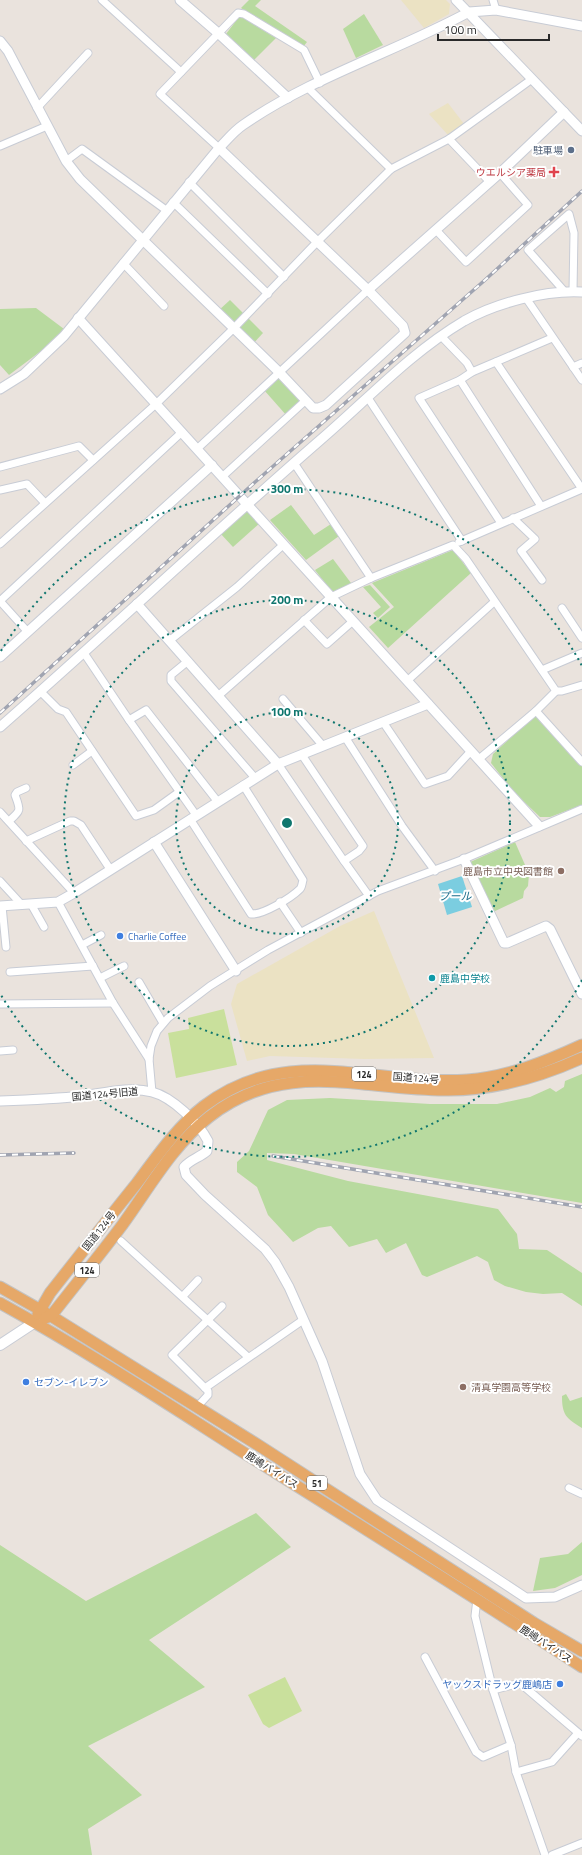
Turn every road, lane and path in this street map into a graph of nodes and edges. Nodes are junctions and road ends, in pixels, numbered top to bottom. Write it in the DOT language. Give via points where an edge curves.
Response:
graph roads {
  1 [pos="102,0"];
  2 [pos="180,0"];
  3 [pos="456,0"];
  4 [pos="493,0"];
  5 [pos="496,10"];
  6 [pos="469,12"];
  7 [pos="582,26"];
  8 [pos="218,33"];
  9 [pos="0,41"];
  10 [pos="88,53"];
  11 [pos="181,72"];
  12 [pos="532,79"];
  13 [pos="320,83"];
  14 [pos="308,88"];
  15 [pos="288,98"];
  16 [pos="37,108"];
  17 [pos="564,112"];
  18 [pos="47,126"];
  19 [pos="582,131"];
  20 [pos="450,139"];
  21 [pos="0,146"];
  22 [pos="219,148"];
  23 [pos="66,161"];
  24 [pos="391,170"];
  25 [pos="500,173"];
  26 [pos="489,181"];
  27 [pos="189,182"];
  28 [pos="173,202"];
  29 [pos="166,210"];
  30 [pos="436,230"];
  31 [pos="142,241"];
  32 [pos="317,242"];
  33 [pos="123,263"];
  34 [pos="284,276"];
  35 [pos="368,290"];
  36 [pos="573,292"];
  37 [pos="268,294"];
  38 [pos="526,298"];
  39 [pos="164,306"];
  40 [pos="78,318"];
  41 [pos="233,329"];
  42 [pos="441,336"];
  43 [pos="552,338"];
  44 [pos="496,362"];
  45 [pos="582,363"];
  46 [pos="574,367"];
  47 [pos="472,372"];
  48 [pos="280,373"];
  49 [pos="460,380"];
  50 [pos="582,380"];
  51 [pos="0,389"];
  52 [pos="368,398"];
  53 [pos="305,401"];
  54 [pos="156,404"];
  55 [pos="182,432"];
  56 [pos="197,449"];
  57 [pos="93,460"];
  58 [pos="294,463"];
  59 [pos="212,465"];
  60 [pos="0,467"];
  61 [pos="222,477"];
  62 [pos="582,489"];
  63 [pos="0,490"];
  64 [pos="45,503"];
  65 [pos="246,504"];
  66 [pos="541,506"];
  67 [pos="513,518"];
  68 [pos="501,523"];
  69 [pos="462,540"];
  70 [pos="0,544"];
  71 [pos="283,545"];
  72 [pos="453,545"];
  73 [pos="371,578"];
  74 [pos="542,580"];
  75 [pos="331,597"];
  76 [pos="0,601"];
  77 [pos="494,602"];
  78 [pos="137,604"];
  79 [pos="562,608"];
  80 [pos="304,620"];
  81 [pos="353,621"];
  82 [pos="28,631"];
  83 [pos="582,638"];
  84 [pos="169,640"];
  85 [pos="84,653"];
  86 [pos="582,653"];
  87 [pos="0,657"];
  88 [pos="188,661"];
  89 [pos="542,670"];
  90 [pos="407,681"];
  91 [pos="582,685"];
  92 [pos="40,691"];
  93 [pos="556,691"];
  94 [pos="218,696"];
  95 [pos="283,699"];
  96 [pos="428,704"];
  97 [pos="536,711"];
  98 [pos="129,720"];
  99 [pos="383,722"];
  100 [pos="0,727"];
  101 [pos="345,737"];
  102 [pos="323,746"];
  103 [pos="92,751"];
  104 [pos="471,751"];
  105 [pos="302,755"];
  106 [pos="479,759"];
  107 [pos="582,762"];
  108 [pos="278,764"];
  109 [pos="73,765"];
  110 [pos="255,778"];
  111 [pos="243,785"];
  112 [pos="26,788"];
  113 [pos="179,792"];
  114 [pos="218,802"];
  115 [pos="582,809"];
  116 [pos="0,812"];
  117 [pos="193,817"];
  118 [pos="9,821"];
  119 [pos="539,826"];
  120 [pos="26,841"];
  121 [pos="154,842"];
  122 [pos="464,859"];
  123 [pos="344,861"];
  124 [pos="110,869"];
  125 [pos="435,870"];
  126 [pos="0,881"];
  127 [pos="74,893"];
  128 [pos="369,896"];
  129 [pos="58,902"];
  130 [pos="280,902"];
  131 [pos="32,904"];
  132 [pos="22,905"];
  133 [pos="1,906"];
  134 [pos="44,928"];
  135 [pos="301,933"];
  136 [pos="101,935"];
  137 [pos="82,945"];
  138 [pos="6,947"];
  139 [pos="93,966"];
  140 [pos="124,966"];
  141 [pos="236,971"];
  142 [pos="10,972"];
  143 [pos="100,978"];
  144 [pos="139,982"];
  145 [pos="582,994"];
  146 [pos="113,1002"];
  147 [pos="0,1004"];
  148 [pos="164,1023"];
  149 [pos="582,1045"];
  150 [pos="13,1050"];
  151 [pos="0,1051"];
  152 [pos="582,1058"];
  153 [pos="150,1059"];
  154 [pos="152,1092"];
  155 [pos="0,1101"];
  156 [pos="194,1122"];
  157 [pos="121,1241"];
  158 [pos="198,1280"];
  159 [pos="0,1287"];
  160 [pos="183,1296"];
  161 [pos="0,1303"];
  162 [pos="222,1306"];
  163 [pos="39,1309"];
  164 [pos="51,1316"];
  165 [pos="208,1319"];
  166 [pos="303,1320"];
  167 [pos="35,1322"];
  168 [pos="0,1345"];
  169 [pos="247,1356"];
  170 [pos="205,1388"];
  171 [pos="197,1407"];
  172 [pos="569,1488"];
  173 [pos="582,1494"];
  174 [pos="582,1585"];
  175 [pos="477,1599"];
  176 [pos="582,1651"];
  177 [pos="425,1656"];
  178 [pos="582,1667"];
  179 [pos="493,1690"];
  180 [pos="580,1734"];
  181 [pos="511,1745"];
  182 [pos="516,1772"];
  183 [pos="582,1843"];
  184 [pos="545,1855"];
  185 [pos="552,1855"];
  1 -- 11 [label="street"];
  2 -- 8 [label="street"];
  3 -- 6 [label="street"];
  4 -- 5 [label="street"];
  5 -- 6 [label="street"];
  5 -- 7 [label="street"];
  6 -- 12 [label="street"];
  6 -- 13 [label="street"];
  8 -- 11 [label="street"];
  8 -- 13 [label="street" via="238,13 244,14 304,50"];
  8 -- 15 [label="street"];
  9 -- 16 [label="street" via="8,51"];
  10 -- 16 [label="street"];
  11 -- 22 [label="street" via="160,94"];
  12 -- 17 [label="street"];
  12 -- 20 [label="street"];
  13 -- 14 [label="street"];
  14 -- 15 [label="street"];
  14 -- 24 [label="street"];
  15 -- 22 [label="street" via="242,126"];
  16 -- 18 [label="street"];
  17 -- 19 [label="street"];
  17 -- 25 [label="street"];
  18 -- 21 [label="street"];
  18 -- 23 [label="street"];
  20 -- 24 [label="street"];
  20 -- 26 [label="street"];
  22 -- 27 [label="street"];
  22 -- 32 [label="street"];
  23 -- 29 [label="street" via="82,150"];
  23 -- 31 [label="street" via="80,179"];
  24 -- 32 [label="street"];
  25 -- 26 [label="street"];
  25 -- 30 [label="street" via="528,205 466,262"];
  26 -- 30 [label="street"];
  27 -- 28 [label="street"];
  27 -- 34 [label="street"];
  28 -- 29 [label="street"];
  28 -- 37 [label="street"];
  29 -- 31 [label="street"];
  30 -- 35 [label="street"];
  31 -- 33 [label="street"];
  31 -- 41 [label="street"];
  32 -- 34 [label="street"];
  32 -- 35 [label="street"];
  33 -- 39 [label="street"];
  33 -- 40 [label="street"];
  34 -- 37 [label="street"];
  35 -- 48 [label="street"];
  35 -- 53 [label="street" via="403,326 405,333 326,405 313,408"];
  36 -- 36 [label="street" via="528,250 568,214 574,233"];
  36 -- 38 [label="street"];
  37 -- 41 [label="street"];
  38 -- 42 [label="street" via="466,320"];
  38 -- 43 [label="street"];
  40 -- 51 [label="street" via="41,360"];
  40 -- 54 [label="street"];
  41 -- 48 [label="street"];
  41 -- 54 [label="street"];
  42 -- 47 [label="street" via="467,363"];
  42 -- 52 [label="street"];
  43 -- 44 [label="street"];
  43 -- 46 [label="street"];
  44 -- 47 [label="street"];
  44 -- 62 [label="street"];
  45 -- 46 [label="street"];
  46 -- 50 [label="street"];
  47 -- 49 [label="street"];
  48 -- 53 [label="street"];
  48 -- 56 [label="street"];
  49 -- 66 [label="street"];
  49 -- 68 [label="street" via="419,398"];
  52 -- 58 [label="street"];
  52 -- 69 [label="street"];
  53 -- 61 [label="street"];
  54 -- 55 [label="street"];
  54 -- 57 [label="street"];
  55 -- 56 [label="street"];
  55 -- 76 [label="street"];
  56 -- 59 [label="street"];
  57 -- 60 [label="street" via="79,446"];
  57 -- 64 [label="street"];
  58 -- 65 [label="street"];
  58 -- 73 [label="street"];
  59 -- 61 [label="street"];
  59 -- 82 [label="street"];
  61 -- 65 [label="street"];
  62 -- 66 [label="street"];
  63 -- 64 [label="street" via="27,484"];
  64 -- 70 [label="street"];
  65 -- 71 [label="street"];
  65 -- 78 [label="street"];
  66 -- 67 [label="street"];
  67 -- 68 [label="street"];
  67 -- 74 [label="street" via="535,539 521,551"];
  68 -- 69 [label="street"];
  69 -- 72 [label="street"];
  71 -- 75 [label="street"];
  71 -- 84 [label="street" via="237,586"];
  72 -- 73 [label="street"];
  72 -- 77 [label="street" via="466,559"];
  73 -- 75 [label="street"];
  75 -- 80 [label="street"];
  75 -- 81 [label="street"];
  76 -- 82 [label="street"];
  77 -- 89 [label="street"];
  77 -- 90 [label="street"];
  78 -- 84 [label="street"];
  78 -- 85 [label="street"];
  79 -- 83 [label="street"];
  80 -- 81 [label="street" via="327,644"];
  80 -- 94 [label="street"];
  81 -- 90 [label="street"];
  82 -- 87 [label="street"];
  84 -- 88 [label="street"];
  85 -- 92 [label="street"];
  85 -- 98 [label="street"];
  86 -- 89 [label="street"];
  88 -- 94 [label="street"];
  88 -- 110 [label="street" via="171,675 171,681"];
  89 -- 93 [label="street"];
  90 -- 96 [label="street"];
  91 -- 93 [label="street"];
  92 -- 100 [label="street"];
  92 -- 103 [label="street" via="58,709 66,712"];
  93 -- 97 [label="street"];
  94 -- 108 [label="street"];
  95 -- 102 [label="street"];
  96 -- 99 [label="street"];
  96 -- 104 [label="street"];
  97 -- 106 [label="street"];
  97 -- 107 [label="street"];
  98 -- 113 [label="street"];
  98 -- 114 [label="street" via="146,710"];
  99 -- 101 [label="street"];
  99 -- 104 [label="street" via="425,784 448,776"];
  101 -- 102 [label="street"];
  101 -- 125 [label="street" via="402,826"];
  102 -- 105 [label="street"];
  103 -- 109 [label="street"];
  103 -- 113 [label="street" via="136,816 154,810"];
  104 -- 106 [label="street"];
  105 -- 108 [label="street"];
  105 -- 123 [label="street" via="363,846"];
  106 -- 119 [label="street"];
  108 -- 110 [label="street"];
  108 -- 123 [label="street"];
  110 -- 111 [label="street"];
  111 -- 114 [label="street"];
  111 -- 130 [label="street" via="303,880 301,888"];
  112 -- 118 [label="street" via="15,795 20,808"];
  113 -- 117 [label="street"];
  114 -- 117 [label="street"];
  115 -- 119 [label="street"];
  116 -- 118 [label="street"];
  117 -- 121 [label="street"];
  117 -- 130 [label="street" via="251,914 259,915"];
  118 -- 120 [label="street"];
  119 -- 122 [label="street"];
  120 -- 124 [label="street" via="74,821 81,825"];
  120 -- 127 [label="street"];
  121 -- 124 [label="street"];
  121 -- 141 [label="street"];
  122 -- 125 [label="street"];
  122 -- 145 [label="street" via="504,943 546,926 550,929"];
  123 -- 128 [label="street"];
  124 -- 127 [label="street"];
  125 -- 128 [label="street"];
  126 -- 132 [label="street"];
  127 -- 129 [label="street"];
  128 -- 135 [label="street"];
  129 -- 131 [label="street"];
  129 -- 137 [label="street"];
  130 -- 135 [label="street"];
  131 -- 132 [label="street"];
  131 -- 134 [label="street"];
  132 -- 133 [label="street"];
  133 -- 138 [label="street"];
  135 -- 141 [label="street"];
  136 -- 137 [label="street"];
  137 -- 139 [label="street"];
  139 -- 142 [label="street"];
  139 -- 143 [label="street"];
  140 -- 143 [label="street"];
  141 -- 148 [label="street" via="205,989"];
  143 -- 146 [label="street"];
  144 -- 148 [label="street"];
  146 -- 147 [label="street"];
  146 -- 153 [label="street"];
  148 -- 153 [label="street" via="155,1035"];
  149 -- 156 [label="highway, 国道124号 / 124" via="525,1069 489,1078 420,1079 304,1070 275,1073 234,1087 204,1107"];
  150 -- 151 [label="street"];
  152 -- 156 [label="highway, 国道124号 / 124" via="559,1069 527,1079 469,1090 328,1081 288,1082 239,1097"];
  153 -- 154 [label="street"];
  154 -- 155 [label="street, 国道124号旧道" via="134,1090 46,1100"];
  154 -- 156 [label="street, 国道124号旧道" via="167,1099"];
  156 -- 163 [label="highway, 国道124号 / 124" via="166,1145"];
  156 -- 164 [label="highway, 国道124号 / 124" via="122,1225"];
  156 -- 166 [label="street, 国道124号旧道" via="205,1136 208,1146 198,1158 190,1159 184,1167 186,1175 265,1249 289,1287"];
  157 -- 160 [label="street"];
  158 -- 160 [label="street"];
  159 -- 163 [label="highway, 鹿嶋バイパス / 51"];
  160 -- 165 [label="street"];
  161 -- 167 [label="highway, 鹿嶋バイパス / 51"];
  162 -- 165 [label="street"];
  163 -- 164 [label="highway, 鹿嶋バイパス / 51"];
  163 -- 167 [label="highway, 国道124号 / 124"];
  164 -- 167 [label="highway"];
  164 -- 171 [label="highway, 鹿嶋バイパス / 51"];
  165 -- 169 [label="street"];
  165 -- 170 [label="street" via="172,1355"];
  166 -- 170 [label="street"];
  166 -- 174 [label="street" via="322,1361 360,1474 377,1500 526,1598 555,1597"];
  167 -- 168 [label="main road"];
  167 -- 175 [label="highway, 鹿嶋バイパス / 51"];
  170 -- 171 [label="street" via="208,1395"];
  171 -- 176 [label="highway, 鹿嶋バイパス / 51"];
  172 -- 173 [label="street"];
  175 -- 178 [label="highway, 鹿嶋バイパス / 51"];
  175 -- 179 [label="street" via="476,1622"];
  177 -- 181 [label="street" via="476,1752 483,1757"];
  179 -- 180 [label="street" via="520,1683"];
  179 -- 181 [label="street"];
  180 -- 182 [label="street" via="552,1762"];
  181 -- 182 [label="street"];
  182 -- 184 [label="street"];
  183 -- 185 [label="street"];
}
